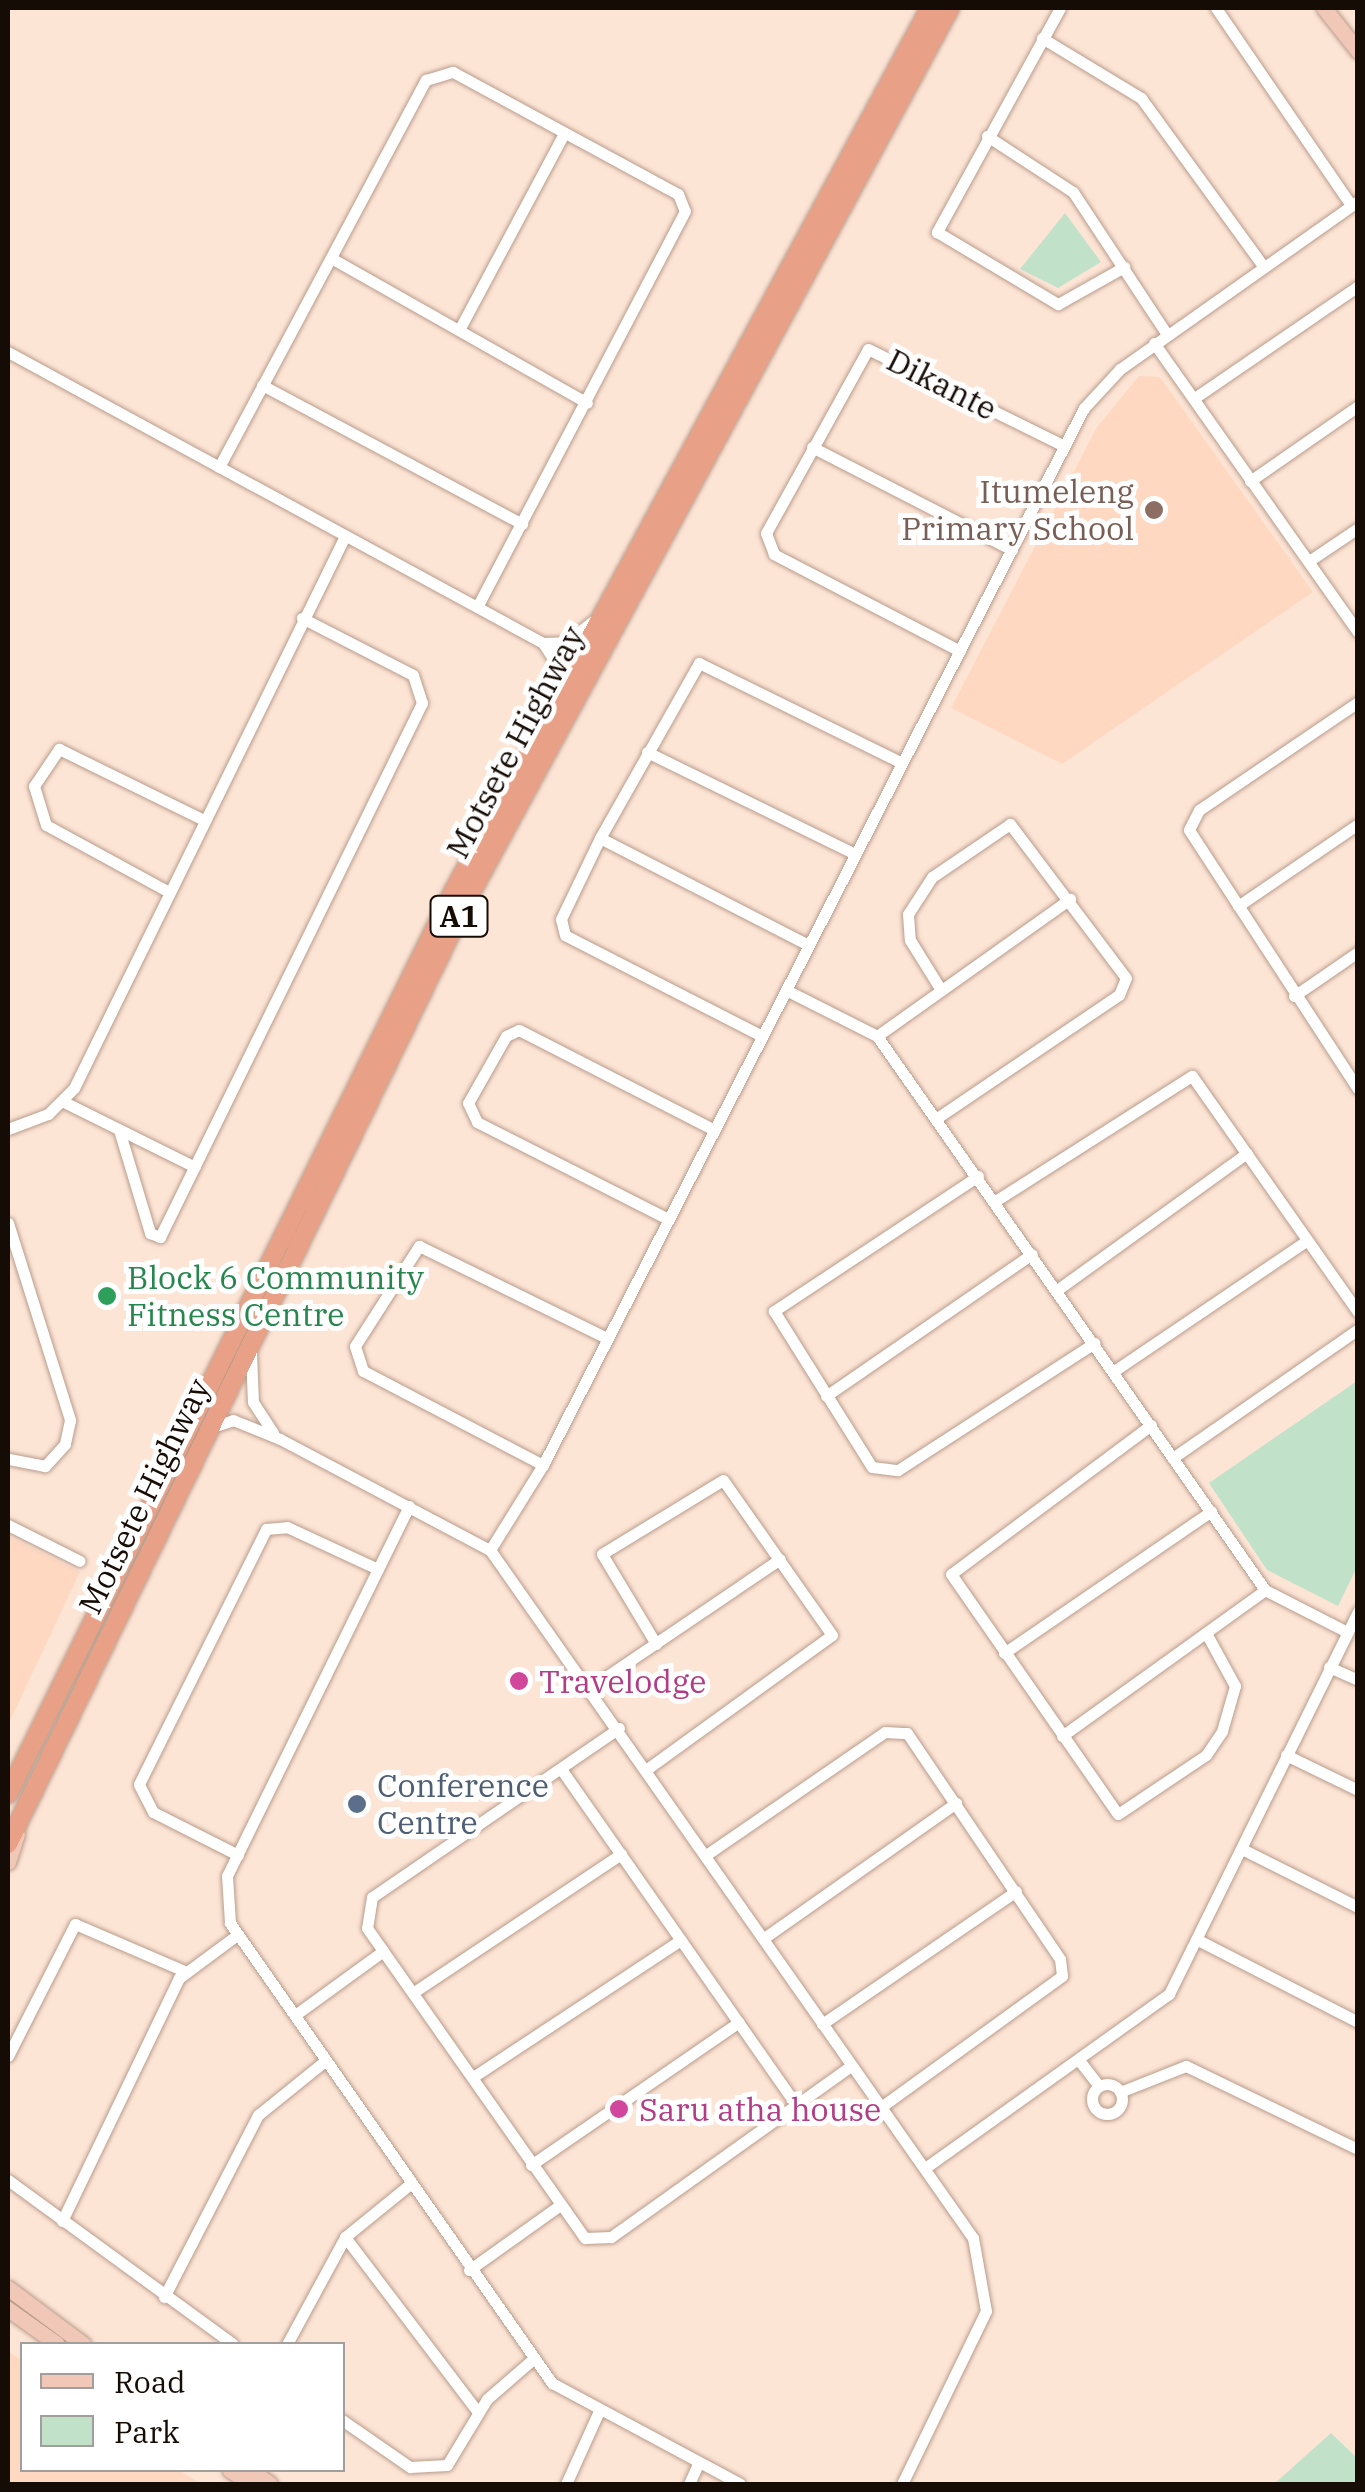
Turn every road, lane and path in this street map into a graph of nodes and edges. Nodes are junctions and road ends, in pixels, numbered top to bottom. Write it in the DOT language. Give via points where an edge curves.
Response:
graph roads {
  1 [pos="930,8"];
  2 [pos="950,8"];
  3 [pos="1060,8"];
  4 [pos="1216,8"];
  5 [pos="1324,8"];
  6 [pos="1333,8"];
  7 [pos="1042,38"];
  8 [pos="1358,40"];
  9 [pos="1358,51"];
  10 [pos="564,133"];
  11 [pos="987,136"];
  12 [pos="1354,203"];
  13 [pos="331,258"];
  14 [pos="1263,266"];
  15 [pos="1124,267"];
  16 [pos="1358,286"];
  17 [pos="458,330"];
  18 [pos="1166,333"];
  19 [pos="1154,343"];
  20 [pos="8,352"];
  21 [pos="262,386"];
  22 [pos="1196,397"];
  23 [pos="587,403"];
  24 [pos="1358,406"];
  25 [pos="812,446"];
  26 [pos="1064,446"];
  27 [pos="218,467"];
  28 [pos="1250,481"];
  29 [pos="522,524"];
  30 [pos="1358,528"];
  31 [pos="345,536"];
  32 [pos="1012,550"];
  33 [pos="1308,562"];
  34 [pos="477,607"];
  35 [pos="302,618"];
  36 [pos="594,620"];
  37 [pos="1358,632"];
  38 [pos="543,643"];
  39 [pos="960,651"];
  40 [pos="552,701"];
  41 [pos="1358,702"];
  42 [pos="646,752"];
  43 [pos="902,763"];
  44 [pos="204,820"];
  45 [pos="1358,824"];
  46 [pos="600,838"];
  47 [pos="855,854"];
  48 [pos="169,892"];
  49 [pos="1070,899"];
  50 [pos="1238,906"];
  51 [pos="808,945"];
  52 [pos="1358,952"];
  53 [pos="786,990"];
  54 [pos="941,990"];
  55 [pos="1294,996"];
  56 [pos="762,1036"];
  57 [pos="876,1036"];
  58 [pos="1355,1081"];
  59 [pos="64,1102"];
  60 [pos="937,1118"];
  61 [pos="8,1129"];
  62 [pos="119,1130"];
  63 [pos="714,1130"];
  64 [pos="1248,1153"];
  65 [pos="195,1166"];
  66 [pos="978,1176"];
  67 [pos="997,1200"];
  68 [pos="668,1218"];
  69 [pos="8,1224"];
  70 [pos="1306,1241"];
  71 [pos="1032,1254"];
  72 [pos="1057,1290"];
  73 [pos="1358,1312"];
  74 [pos="1358,1329"];
  75 [pos="607,1338"];
  76 [pos="1094,1343"];
  77 [pos="252,1345"];
  78 [pos="1114,1371"];
  79 [pos="826,1396"];
  80 [pos="1152,1425"];
  81 [pos="208,1430"];
  82 [pos="280,1439"];
  83 [pos="1174,1457"];
  84 [pos="8,1459"];
  85 [pos="543,1465"];
  86 [pos="408,1506"];
  87 [pos="1211,1511"];
  88 [pos="8,1525"];
  89 [pos="490,1550"];
  90 [pos="780,1559"];
  91 [pos="80,1561"];
  92 [pos="378,1569"];
  93 [pos="1264,1590"];
  94 [pos="1358,1611"];
  95 [pos="1347,1632"];
  96 [pos="1206,1633"];
  97 [pos="656,1644"];
  98 [pos="1004,1653"];
  99 [pos="74,1659"];
  100 [pos="1330,1667"];
  101 [pos="1358,1680"];
  102 [pos="590,1687"];
  103 [pos="619,1728"];
  104 [pos="1062,1736"];
  105 [pos="1286,1755"];
  106 [pos="561,1768"];
  107 [pos="647,1768"];
  108 [pos="8,1775"];
  109 [pos="1358,1790"];
  110 [pos="8,1794"];
  111 [pos="30,1797"];
  112 [pos="956,1803"];
  113 [pos="8,1844"];
  114 [pos="1242,1849"];
  115 [pos="621,1854"];
  116 [pos="238,1856"];
  117 [pos="706,1856"];
  118 [pos="8,1862"];
  119 [pos="1016,1891"];
  120 [pos="1358,1907"];
  121 [pos="237,1935"];
  122 [pos="764,1938"];
  123 [pos="681,1940"];
  124 [pos="1198,1940"];
  125 [pos="383,1950"];
  126 [pos="184,1971"];
  127 [pos="414,1992"];
  128 [pos="294,2015"];
  129 [pos="738,2022"];
  130 [pos="1358,2022"];
  131 [pos="822,2024"];
  132 [pos="8,2056"];
  133 [pos="1078,2059"];
  134 [pos="325,2061"];
  135 [pos="851,2066"];
  136 [pos="472,2077"];
  137 [pos="1098,2086"];
  138 [pos="1120,2092"];
  139 [pos="796,2104"];
  140 [pos="881,2107"];
  141 [pos="1358,2149"];
  142 [pos="531,2165"];
  143 [pos="925,2168"];
  144 [pos="8,2180"];
  145 [pos="410,2184"];
  146 [pos="560,2206"];
  147 [pos="62,2221"];
  148 [pos="345,2237"];
  149 [pos="469,2270"];
  150 [pos="8,2288"];
  151 [pos="164,2297"];
  152 [pos="8,2308"];
  153 [pos="54,2342"];
  154 [pos="80,2342"];
  155 [pos="230,2342"];
  156 [pos="288,2342"];
  157 [pos="532,2360"];
  158 [pos="478,2412"];
  159 [pos="598,2413"];
  160 [pos="345,2422"];
  161 [pos="698,2464"];
  162 [pos="566,2484"];
  163 [pos="689,2484"];
  164 [pos="740,2484"];
  165 [pos="902,2484"];
  1 -- 36 [label="highway, Motsete Highway / A1"];
  2 -- 77 [label="highway, Motsete Highway / A1" via="589,664"];
  3 -- 7 [label="street"];
  4 -- 12 [label="street"];
  5 -- 9 [label="main road"];
  6 -- 8 [label="main road"];
  7 -- 11 [label="street"];
  7 -- 14 [label="street" via="1141,98"];
  10 -- 13 [label="street" via="438,71"];
  10 -- 17 [label="street"];
  10 -- 23 [label="street" via="678,194 685,211"];
  11 -- 15 [label="street" via="1066,184"];
  11 -- 15 [label="street" via="939,221 944,242 1058,304"];
  12 -- 14 [label="street"];
  13 -- 17 [label="street"];
  13 -- 21 [label="street"];
  14 -- 18 [label="street"];
  15 -- 18 [label="street"];
  16 -- 22 [label="street"];
  17 -- 23 [label="street"];
  18 -- 19 [label="street"];
  19 -- 22 [label="street"];
  19 -- 26 [label="street" via="1104,384"];
  20 -- 27 [label="street"];
  21 -- 27 [label="street"];
  21 -- 29 [label="street"];
  22 -- 28 [label="street"];
  23 -- 29 [label="street"];
  24 -- 28 [label="street"];
  25 -- 26 [label="street, Dikante" via="868,349"];
  25 -- 32 [label="street"];
  25 -- 39 [label="street" via="766,533 769,548"];
  26 -- 32 [label="street"];
  27 -- 31 [label="street"];
  28 -- 33 [label="street"];
  29 -- 34 [label="street"];
  30 -- 33 [label="street"];
  31 -- 34 [label="street"];
  31 -- 35 [label="street"];
  32 -- 39 [label="street"];
  33 -- 37 [label="street"];
  34 -- 38 [label="street"];
  35 -- 44 [label="street"];
  35 -- 65 [label="street" via="413,675 424,696"];
  36 -- 38 [label="street" via="566,642"];
  36 -- 40 [label="highway, Motsete Highway / A1"];
  38 -- 40 [label="street" via="554,660"];
  39 -- 43 [label="street"];
  40 -- 99 [label="highway, Motsete Highway / A1"];
  41 -- 50 [label="street" via="1193,814 1192,841"];
  42 -- 43 [label="street" via="691,668 706,663"];
  42 -- 46 [label="street"];
  42 -- 47 [label="street"];
  43 -- 47 [label="street"];
  44 -- 48 [label="street"];
  44 -- 48 [label="street" via="59,748 34,786 46,825"];
  45 -- 50 [label="street"];
  46 -- 51 [label="street"];
  46 -- 56 [label="street" via="562,919 566,935"];
  47 -- 51 [label="street"];
  48 -- 59 [label="street"];
  49 -- 54 [label="street"];
  49 -- 54 [label="street" via="1022,830 997,828 932,877 908,914 910,940"];
  49 -- 60 [label="street" via="1124,970 1124,991"];
  50 -- 55 [label="street"];
  51 -- 53 [label="street"];
  52 -- 55 [label="street"];
  53 -- 56 [label="street"];
  53 -- 57 [label="street"];
  54 -- 57 [label="street"];
  55 -- 58 [label="street"];
  56 -- 63 [label="street"];
  57 -- 60 [label="street"];
  59 -- 61 [label="street"];
  59 -- 62 [label="street"];
  60 -- 66 [label="street"];
  62 -- 65 [label="street"];
  62 -- 65 [label="street" via="155,1237"];
  63 -- 68 [label="street"];
  63 -- 68 [label="street" via="519,1030 506,1036 468,1104 477,1122"];
  64 -- 67 [label="street" via="1196,1079 1182,1076"];
  64 -- 70 [label="street"];
  64 -- 72 [label="street"];
  66 -- 67 [label="street"];
  66 -- 79 [label="street" via="778,1305 776,1328"];
  67 -- 71 [label="street"];
  68 -- 75 [label="street"];
  69 -- 84 [label="street" via="70,1420 65,1444 44,1466"];
  70 -- 73 [label="street"];
  70 -- 78 [label="street"];
  71 -- 72 [label="street"];
  71 -- 79 [label="street"];
  72 -- 76 [label="street"];
  74 -- 83 [label="street"];
  75 -- 85 [label="street"];
  75 -- 85 [label="street" via="419,1246 355,1346 364,1370"];
  76 -- 78 [label="street"];
  76 -- 79 [label="street" via="891,1473 872,1467"];
  77 -- 81 [label="highway, Motsete Highway / A1"];
  77 -- 82 [label="street" via="254,1402"];
  78 -- 80 [label="street"];
  80 -- 83 [label="street"];
  80 -- 98 [label="street" via="952,1566"];
  81 -- 82 [label="street" via="233,1420"];
  81 -- 111 [label="highway, Motsete Highway / A1"];
  82 -- 86 [label="street"];
  83 -- 87 [label="street"];
  85 -- 89 [label="street"];
  86 -- 89 [label="street"];
  86 -- 92 [label="street"];
  87 -- 93 [label="street"];
  87 -- 98 [label="street"];
  88 -- 91 [label="street"];
  89 -- 102 [label="street"];
  90 -- 97 [label="street"];
  90 -- 97 [label="street" via="718,1478 606,1549 602,1564"];
  90 -- 107 [label="street" via="831,1628 830,1643"];
  92 -- 116 [label="street"];
  92 -- 116 [label="street" via="287,1527 266,1529 157,1748 140,1784 147,1806"];
  93 -- 95 [label="street"];
  93 -- 96 [label="street"];
  94 -- 95 [label="street"];
  95 -- 100 [label="street"];
  96 -- 104 [label="street"];
  96 -- 104 [label="street" via="1230,1671 1232,1706 1206,1754 1142,1804 1118,1814 1107,1806"];
  97 -- 102 [label="street"];
  98 -- 104 [label="street"];
  99 -- 108 [label="main road"];
  99 -- 110 [label="highway, Motsete Highway / A1"];
  100 -- 101 [label="street"];
  100 -- 105 [label="street"];
  102 -- 103 [label="street"];
  103 -- 106 [label="street"];
  103 -- 107 [label="street"];
  105 -- 109 [label="street"];
  105 -- 114 [label="street"];
  106 -- 115 [label="street"];
  106 -- 125 [label="street" via="372,1897 368,1928"];
  107 -- 117 [label="street"];
  111 -- 113 [label="highway, Motsete Highway / A1"];
  111 -- 118 [label="main road"];
  112 -- 117 [label="street" via="897,1727"];
  112 -- 119 [label="street"];
  112 -- 122 [label="street"];
  114 -- 120 [label="street"];
  114 -- 124 [label="street"];
  115 -- 123 [label="street"];
  115 -- 127 [label="street"];
  116 -- 121 [label="street" via="225,1888"];
  117 -- 122 [label="street"];
  119 -- 131 [label="street"];
  119 -- 140 [label="street" via="1062,1976"];
  121 -- 126 [label="street"];
  121 -- 128 [label="street"];
  122 -- 131 [label="street"];
  123 -- 129 [label="street"];
  123 -- 136 [label="street"];
  124 -- 130 [label="street"];
  124 -- 133 [label="street" via="1169,1994"];
  125 -- 127 [label="street"];
  125 -- 128 [label="street"];
  126 -- 132 [label="street" via="75,1924"];
  126 -- 147 [label="street"];
  127 -- 136 [label="street"];
  128 -- 134 [label="street"];
  129 -- 139 [label="street"];
  129 -- 142 [label="street"];
  131 -- 135 [label="street"];
  133 -- 137 [label="street"];
  133 -- 143 [label="street"];
  134 -- 145 [label="street"];
  134 -- 151 [label="street" via="258,2115"];
  135 -- 139 [label="street"];
  135 -- 140 [label="street"];
  136 -- 142 [label="street"];
  137 -- 138 [label="street"];
  137 -- 138 [label="street" via="1091,2099 1102,2114 1117,2111"];
  138 -- 141 [label="street" via="1186,2066"];
  139 -- 146 [label="street" via="611,2237 585,2238"];
  140 -- 143 [label="street"];
  142 -- 146 [label="street"];
  143 -- 165 [label="street" via="973,2238 989,2296"];
  144 -- 147 [label="street"];
  145 -- 148 [label="street"];
  145 -- 149 [label="street"];
  146 -- 149 [label="street"];
  147 -- 151 [label="street"];
  148 -- 156 [label="street"];
  148 -- 158 [label="street"];
  149 -- 157 [label="street"];
  150 -- 154 [label="main road"];
  151 -- 155 [label="street"];
  152 -- 153 [label="main road"];
  157 -- 158 [label="street"];
  157 -- 159 [label="street"];
  158 -- 160 [label="street" via="460,2451 426,2470"];
  159 -- 161 [label="street"];
  159 -- 162 [label="street"];
  161 -- 163 [label="street"];
  161 -- 164 [label="street"];
}
